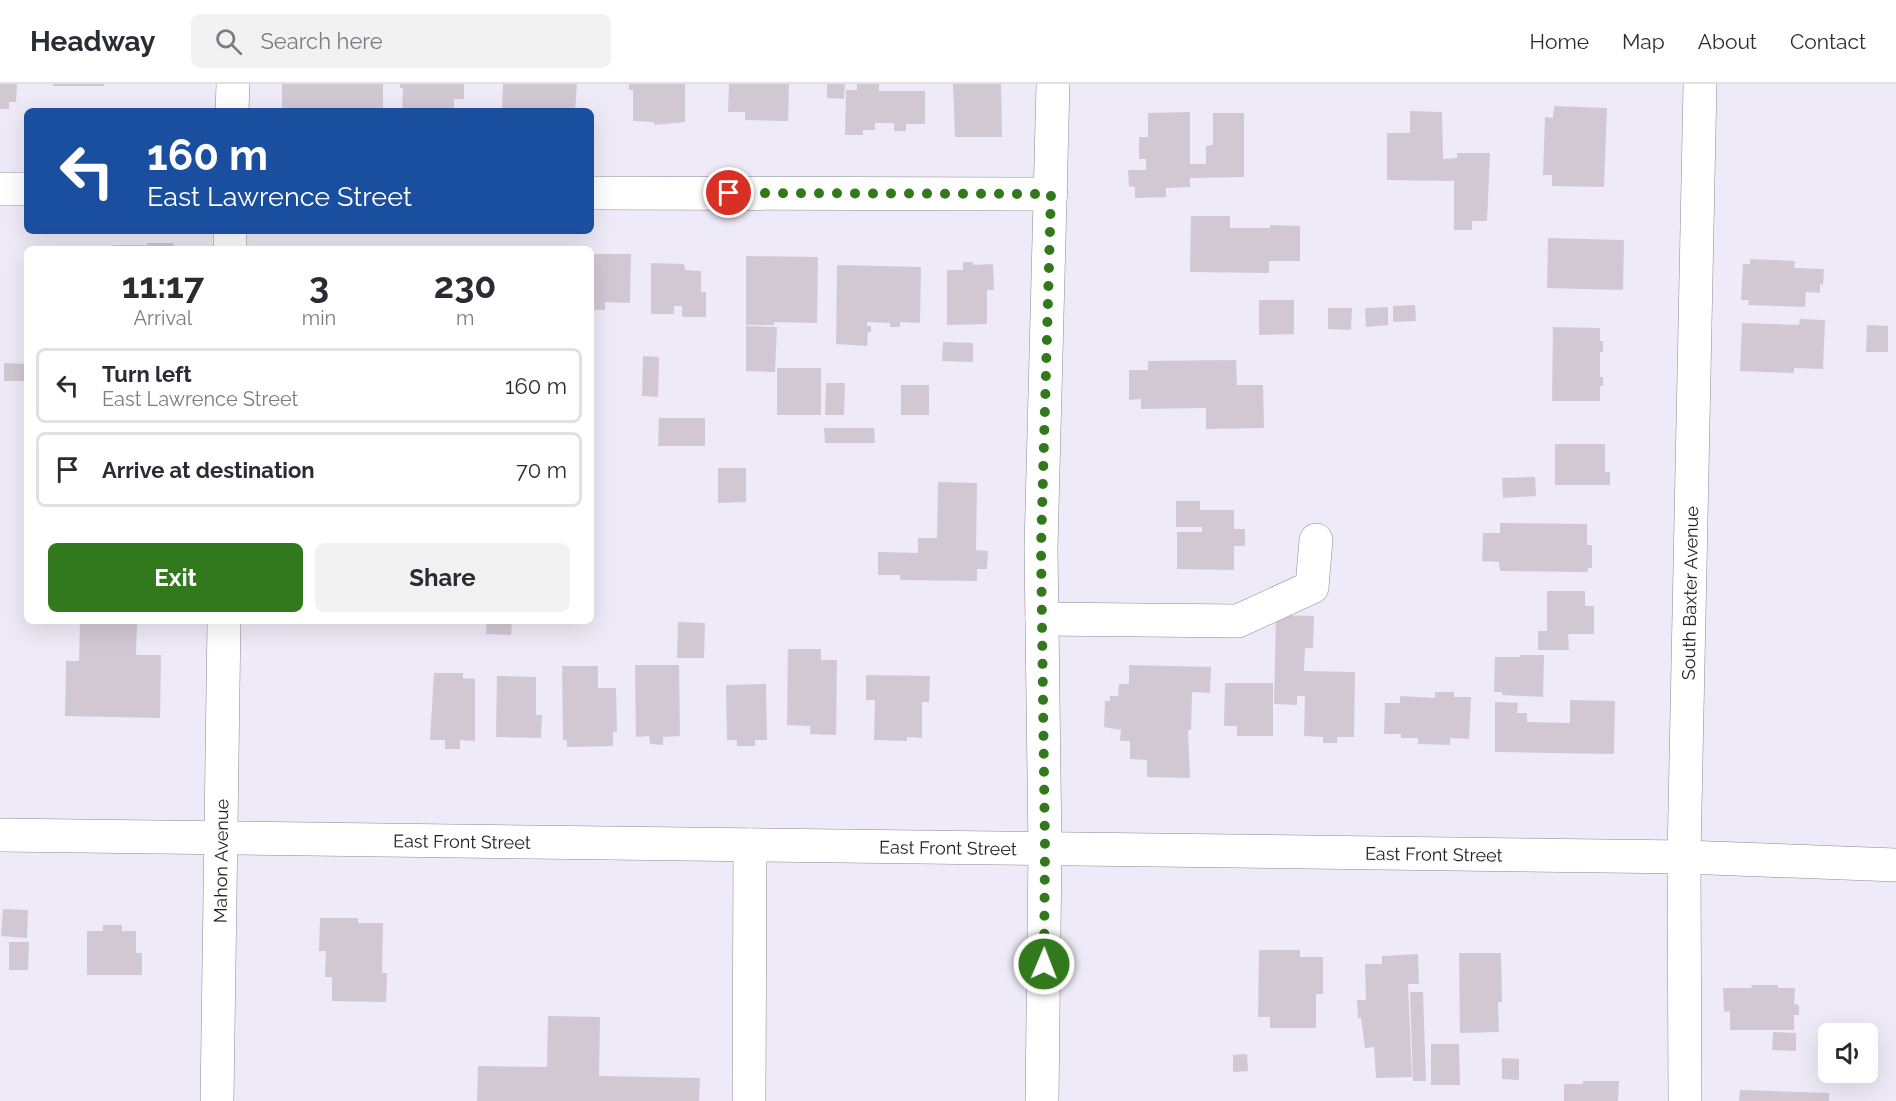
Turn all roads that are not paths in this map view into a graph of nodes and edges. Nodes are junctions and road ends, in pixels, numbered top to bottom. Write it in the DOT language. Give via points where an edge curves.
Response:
graph roads {
  1 [pos="233,84"];
  2 [pos="1053,84"];
  3 [pos="1700,84"];
  4 [pos="232,108"];
  5 [pos="0,189"];
  6 [pos="24,189"];
  7 [pos="594,193"];
  8 [pos="1051,194"];
  9 [pos="1316,540"];
  10 [pos="1042,619"];
  11 [pos="224,624"];
  12 [pos="0,835"];
  13 [pos="221,837"];
  14 [pos="750,845"];
  15 [pos="1045,849"];
  16 [pos="1684,857"];
  17 [pos="1896,865"];
  18 [pos="217,1101"];
  19 [pos="749,1101"];
  20 [pos="1042,1101"];
  21 [pos="1685,1101"];
  1 -- 4 [label="street"];
  2 -- 8 [label="street"];
  3 -- 16 [label="street, South Baxter Avenue"];
  5 -- 6 [label="street"];
  7 -- 8 [label="street"];
  8 -- 10 [label="street"];
  9 -- 10 [label="street" via="1312,587 1238,621"];
  10 -- 15 [label="street"];
  11 -- 13 [label="street, Mahon Avenue"];
  12 -- 13 [label="street, East Front Street"];
  13 -- 14 [label="street, East Front Street"];
  13 -- 18 [label="street, Mahon Avenue"];
  14 -- 15 [label="street, East Front Street"];
  14 -- 19 [label="street"];
  15 -- 16 [label="street, East Front Street"];
  15 -- 20 [label="street"];
  16 -- 17 [label="street, East Front Street"];
  16 -- 21 [label="street, South Baxter Avenue"];
}
